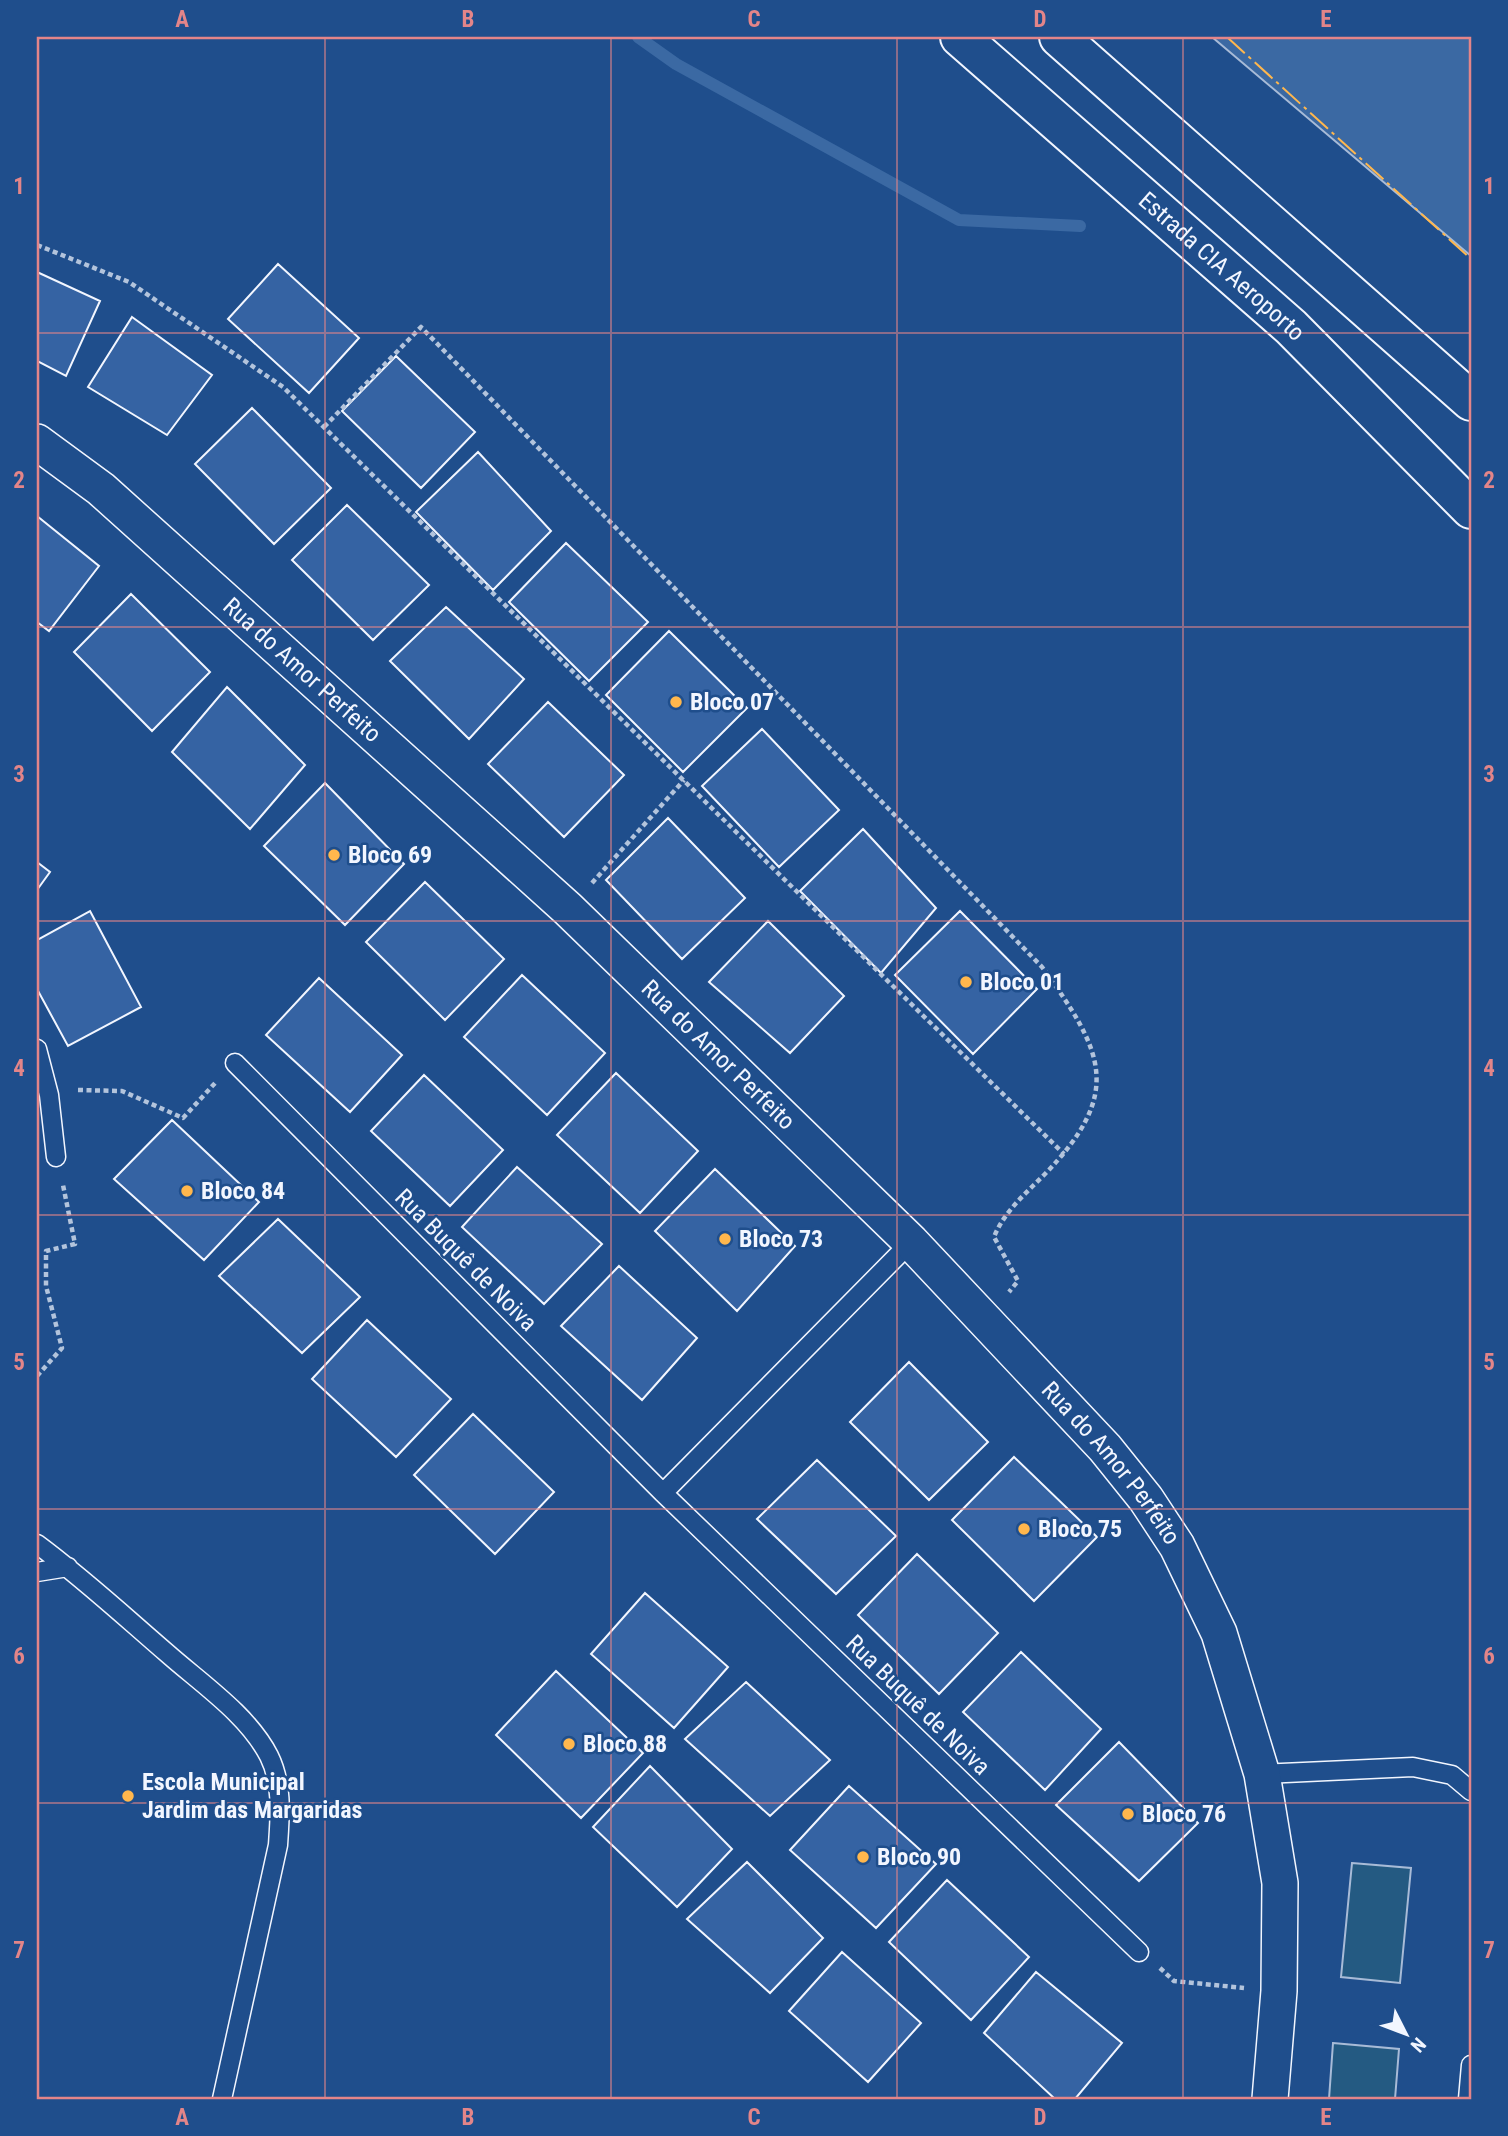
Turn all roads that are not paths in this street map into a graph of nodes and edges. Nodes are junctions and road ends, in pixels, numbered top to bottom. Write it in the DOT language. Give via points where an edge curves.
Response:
graph roads {
  1 [pos="960,37"];
  2 [pos="1059,37"];
  3 [pos="1471,401"];
  4 [pos="37,442"];
  5 [pos="1471,509"];
  6 [pos="37,1049"];
  7 [pos="235,1063"];
  8 [pos="56,1157"];
  9 [pos="911,1242"];
  10 [pos="663,1493"];
  11 [pos="37,1544"];
  12 [pos="68,1567"];
  13 [pos="37,1572"];
  14 [pos="1262,1774"];
  15 [pos="1471,1791"];
  16 [pos="1139,1952"];
  17 [pos="1471,2066"];
  18 [pos="222,2099"];
  19 [pos="1270,2099"];
  20 [pos="1468,2099"];
  1 -- 5 [label="highway, Estrada CIA Aeroporto" via="1291,327"];
  2 -- 3 [label="highway"];
  4 -- 9 [label="street, Rua do Amor Perfeito" via="101,489 568,909"];
  6 -- 8 [label="lane" via="50,1095"];
  7 -- 10 [label="lane, Rua Buquê de Noiva"];
  9 -- 10 [label="lane"];
  9 -- 14 [label="street, Rua do Amor Perfeito" via="1105,1448 1146,1499 1177,1546 1219,1633"];
  10 -- 16 [label="lane, Rua Buquê de Noiva"];
  11 -- 12 [label="lane"];
  12 -- 13 [label="lane"];
  12 -- 18 [label="lane" via="227,1705 258,1740 275,1774 281,1809 278,1845"];
  14 -- 15 [label="lane" via="1413,1767 1452,1775"];
  14 -- 19 [label="street, Rua do Amor Perfeito" via="1280,1882 1279,1992"];
  17 -- 20 [label="lane"];
}
